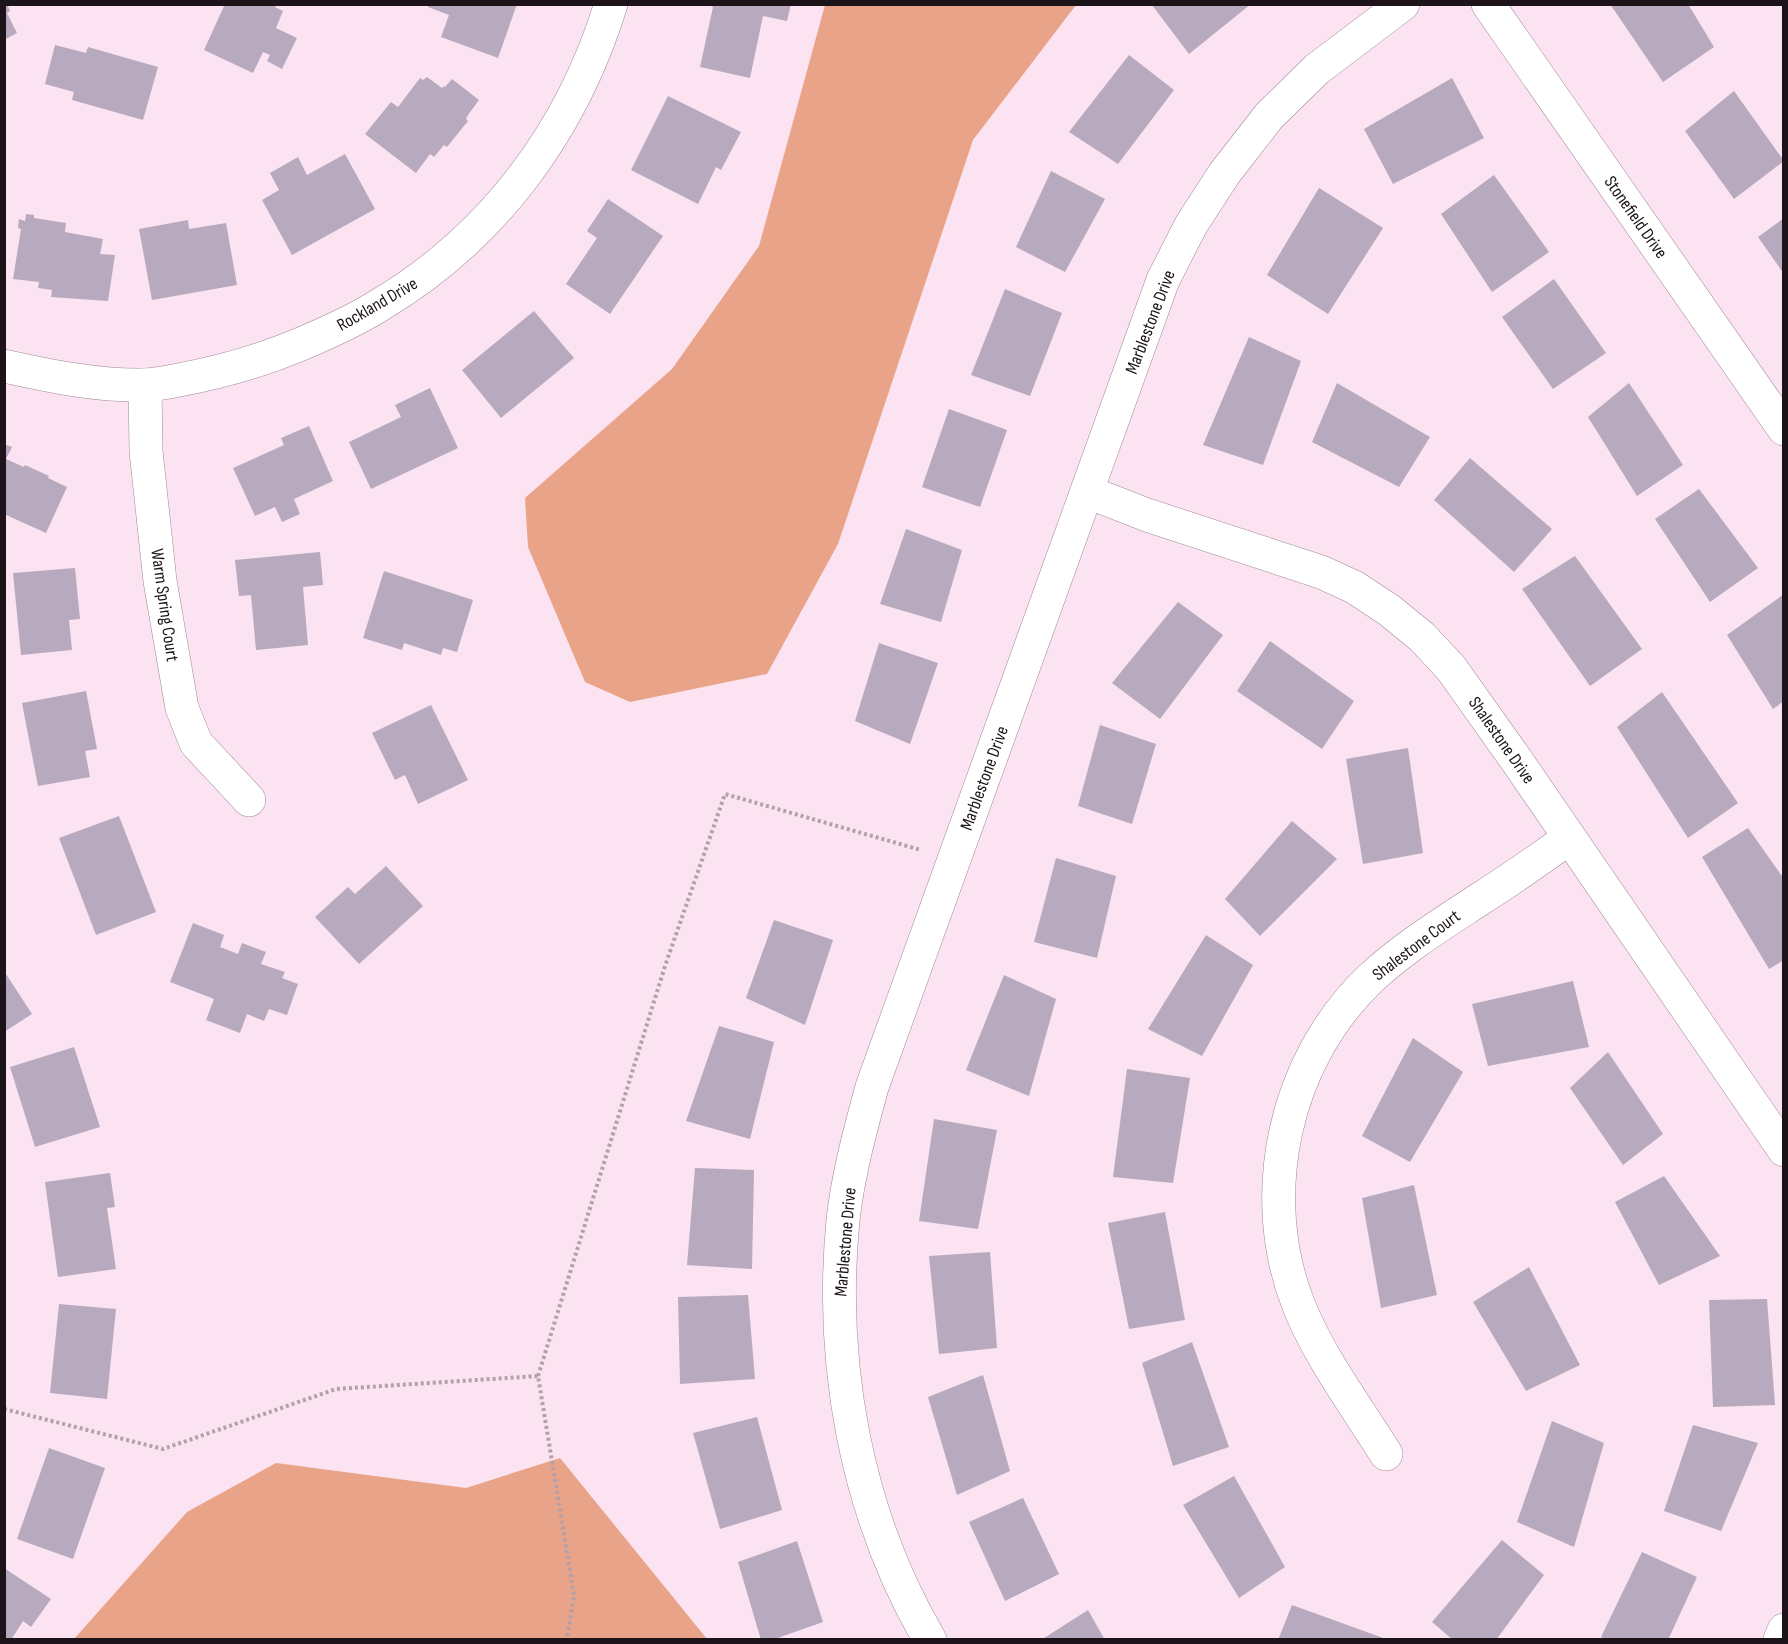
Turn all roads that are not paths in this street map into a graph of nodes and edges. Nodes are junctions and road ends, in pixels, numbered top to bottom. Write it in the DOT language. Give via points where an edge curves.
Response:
graph roads {
  1 [pos="611,4"];
  2 [pos="1403,4"];
  3 [pos="1488,4"];
  4 [pos="4,366"];
  5 [pos="145,385"];
  6 [pos="1784,429"];
  7 [pos="1088,492"];
  8 [pos="249,801"];
  9 [pos="1569,838"];
  10 [pos="1784,1150"];
  11 [pos="1386,1454"];
  12 [pos="1784,1630"];
  13 [pos="930,1640"];
  14 [pos="1780,1640"];
  1 -- 5 [label="street, Rockland Drive" via="588,70 551,140 475,234 428,273 378,307 267,359 212,374"];
  2 -- 7 [label="street, Marblestone Drive" via="1317,69 1269,117 1224,174 1191,225 1163,280"];
  3 -- 6 [label="street, Stonefield Drive"];
  4 -- 5 [label="street, Rockland Drive" via="97,383"];
  5 -- 8 [label="street, Warm Spring Court" via="146,451 160,581 182,708 196,743"];
  7 -- 9 [label="street, Shalestone Drive" via="1321,572 1354,587 1389,610 1451,668"];
  7 -- 13 [label="street, Marblestone Drive" via="872,1087 843,1219 840,1329 844,1384 856,1449 893,1566"];
  9 -- 10 [label="street, Shalestone Drive"];
  9 -- 11 [label="street, Shalestone Court" via="1413,943 1369,980 1322,1041 1289,1114 1278,1199 1291,1283 1313,1336"];
  12 -- 14 [label="street"];
}
